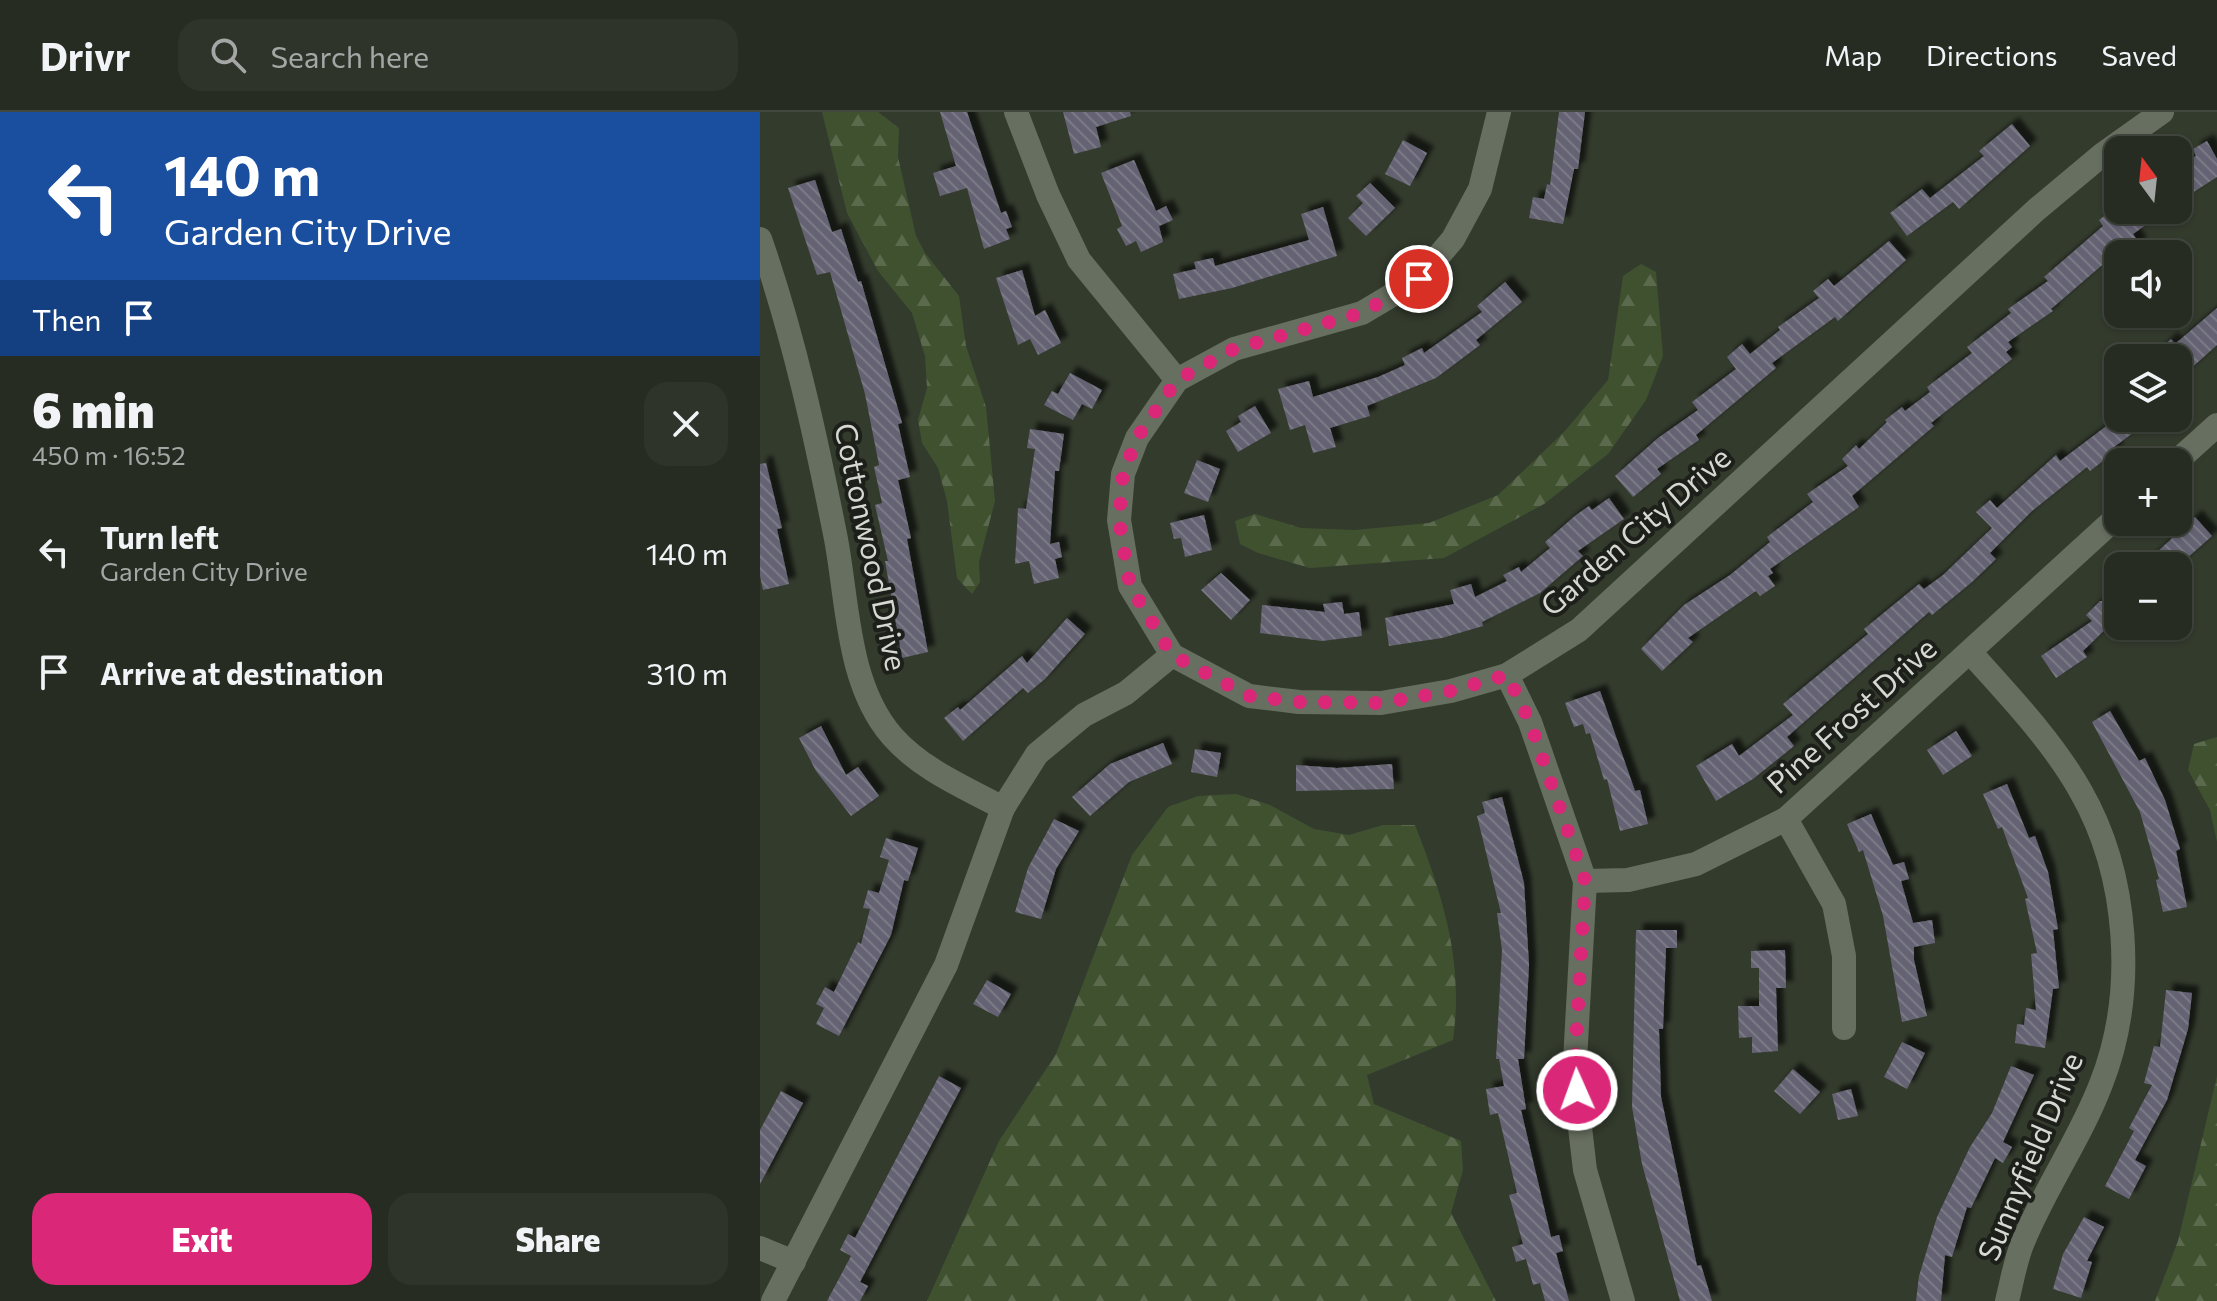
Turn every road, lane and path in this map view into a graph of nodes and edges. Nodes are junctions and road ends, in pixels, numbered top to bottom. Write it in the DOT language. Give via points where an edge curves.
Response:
graph roads {
  1 [pos="1016,112"];
  2 [pos="1499,112"];
  3 [pos="2162,112"];
  4 [pos="760,239"];
  5 [pos="1177,380"];
  6 [pos="2212,440"];
  7 [pos="2192,452"];
  8 [pos="2104,529"];
  9 [pos="1970,652"];
  10 [pos="1172,655"];
  11 [pos="1507,675"];
  12 [pos="1003,808"];
  13 [pos="1786,819"];
  14 [pos="1585,881"];
  15 [pos="1844,1028"];
  16 [pos="760,1248"];
  17 [pos="794,1262"];
  18 [pos="773,1301"];
  19 [pos="1623,1301"];
  20 [pos="2007,1301"];
  1 -- 5 [label="street" via="1079,260"];
  2 -- 5 [label="street" via="1480,189 1453,239 1419,279 1362,313 1234,349"];
  3 -- 11 [label="street, Garden City Drive" via="2036,210 1579,630"];
  4 -- 12 [label="street, Cottonwood Drive" via="799,363 856,661 872,701 890,734 921,765"];
  5 -- 10 [label="street" via="1137,438 1123,474 1119,520 1130,586"];
  6 -- 7 [label="street"];
  8 -- 9 [label="street, Pine Frost Drive"];
  9 -- 13 [label="street, Pine Frost Drive"];
  9 -- 20 [label="street, Sunnyfield Drive" via="2038,729 2081,791 2106,851 2123,955 2121,1012 2102,1083 2022,1243"];
  10 -- 11 [label="street, Garden City Drive" via="1249,696 1299,702 1381,703"];
  10 -- 12 [label="street" via="1037,754"];
  11 -- 14 [label="street" via="1530,722"];
  12 -- 17 [label="street" via="946,965"];
  13 -- 14 [label="street, Pine Frost Drive" via="1696,864 1628,880"];
  13 -- 15 [label="street" via="1834,904 1844,956"];
  14 -- 19 [label="street" via="1575,1061 1579,1119 1585,1170"];
  16 -- 17 [label="street"];
  17 -- 18 [label="street"];
}
